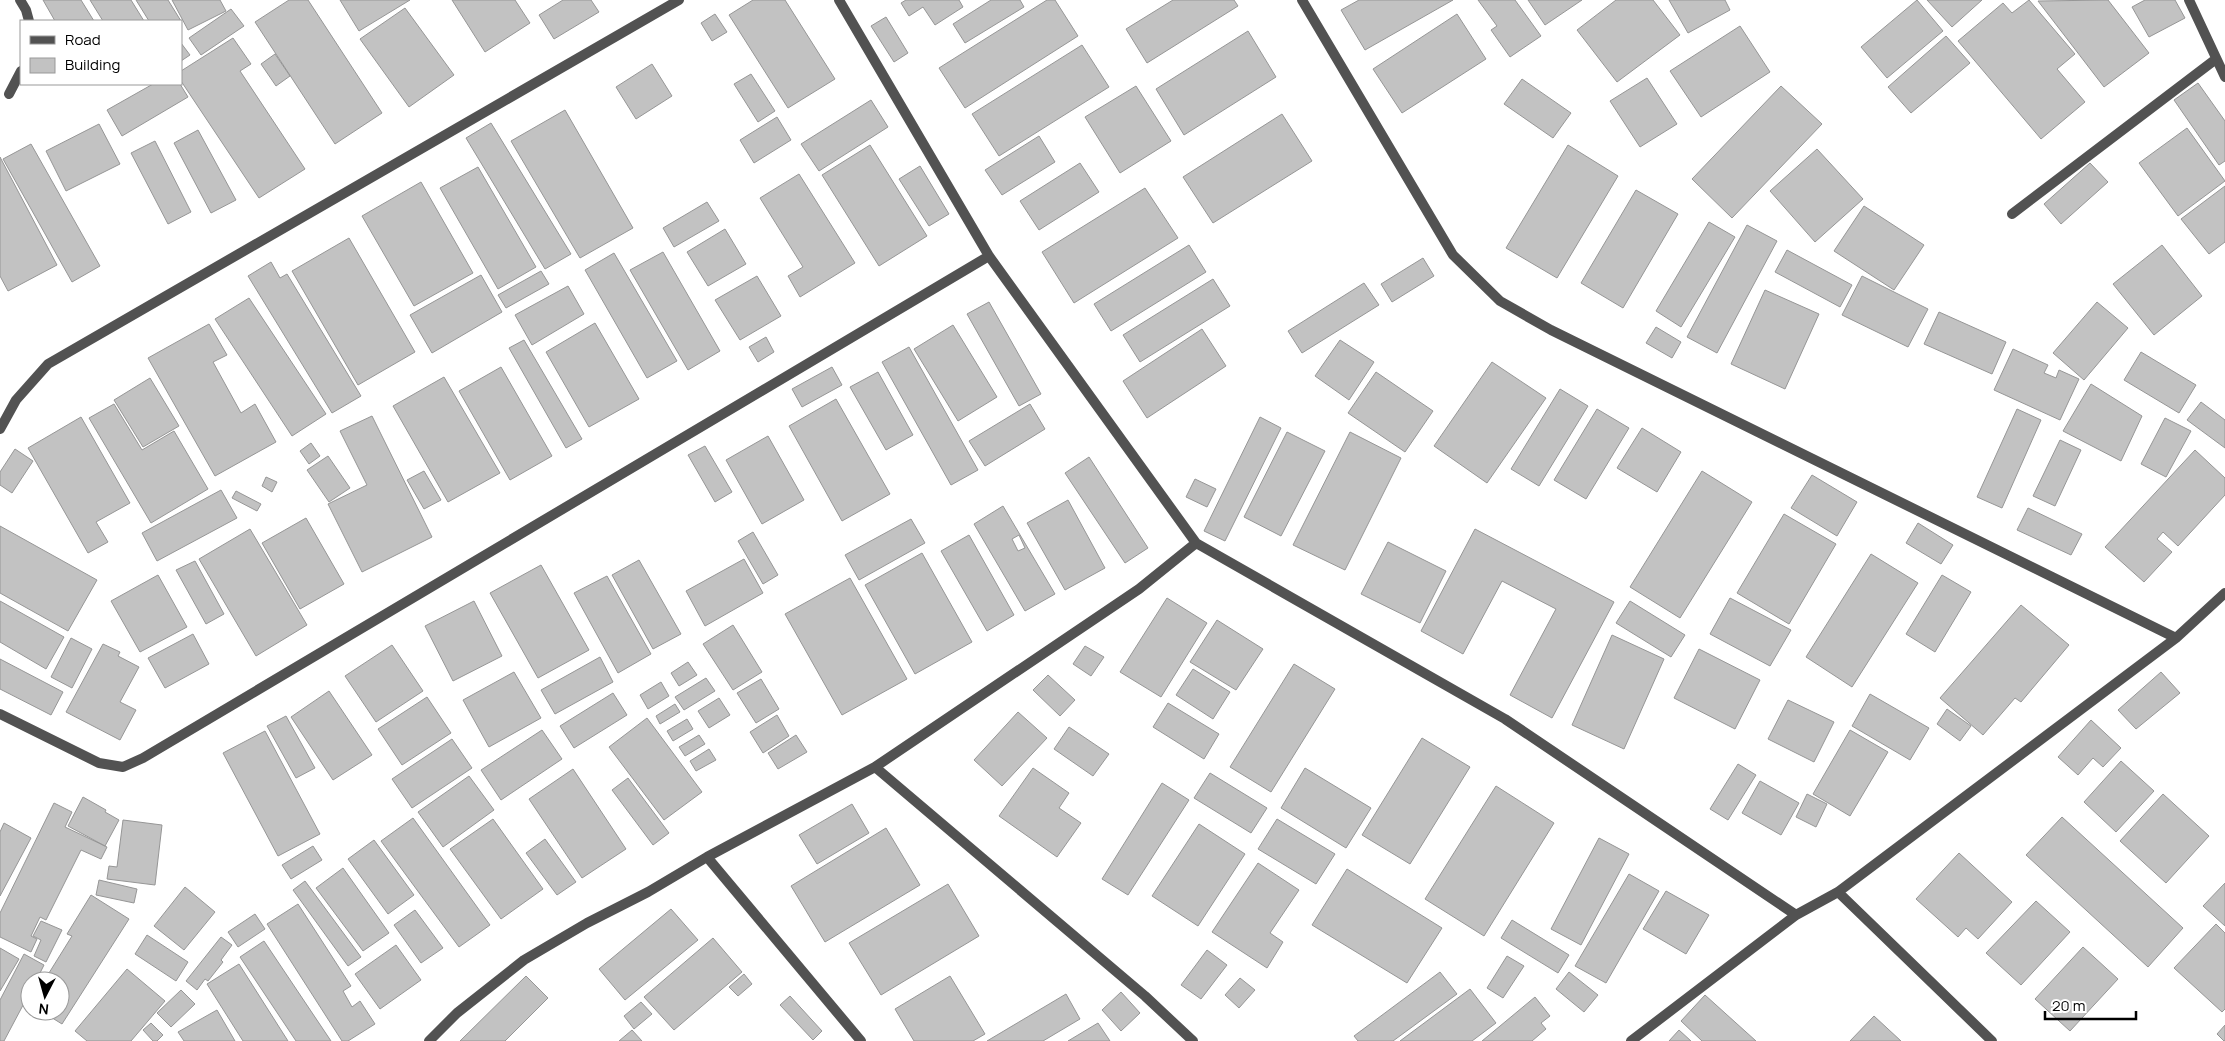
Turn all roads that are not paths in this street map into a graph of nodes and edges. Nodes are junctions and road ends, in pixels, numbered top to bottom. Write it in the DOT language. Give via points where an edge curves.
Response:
graph roads {
  1 [pos="20,0"];
  2 [pos="679,0"];
  3 [pos="839,0"];
  4 [pos="1302,0"];
  5 [pos="2189,0"];
  6 [pos="29,20"];
  7 [pos="2216,59"];
  8 [pos="20,73"];
  9 [pos="2225,76"];
  10 [pos="9,94"];
  11 [pos="2012,214"];
  12 [pos="989,256"];
  13 [pos="0,429"];
  14 [pos="1196,543"];
  15 [pos="2225,593"];
  16 [pos="2176,638"];
  17 [pos="0,714"];
  18 [pos="876,767"];
  19 [pos="708,856"];
  20 [pos="1838,892"];
  21 [pos="1796,914"];
  22 [pos="429,1041"];
  23 [pos="861,1041"];
  24 [pos="1192,1041"];
  25 [pos="1631,1041"];
  26 [pos="1992,1041"];
  1 -- 6 [label="street"];
  2 -- 13 [label="street" via="48,364 16,400"];
  3 -- 12 [label="street"];
  4 -- 16 [label="street" via="1453,255 1500,301 1551,330"];
  5 -- 7 [label="street"];
  7 -- 9 [label="street"];
  7 -- 11 [label="street"];
  8 -- 10 [label="street"];
  12 -- 14 [label="street"];
  12 -- 17 [label="street" via="123,767 99,763"];
  14 -- 18 [label="street" via="1139,589"];
  14 -- 21 [label="street" via="1505,719"];
  15 -- 16 [label="street"];
  16 -- 20 [label="street"];
  18 -- 19 [label="street"];
  18 -- 24 [label="street" via="1145,996"];
  19 -- 22 [label="street" via="524,960 457,1013"];
  19 -- 23 [label="street"];
  20 -- 21 [label="street"];
  20 -- 26 [label="street"];
  21 -- 25 [label="street"];
}
